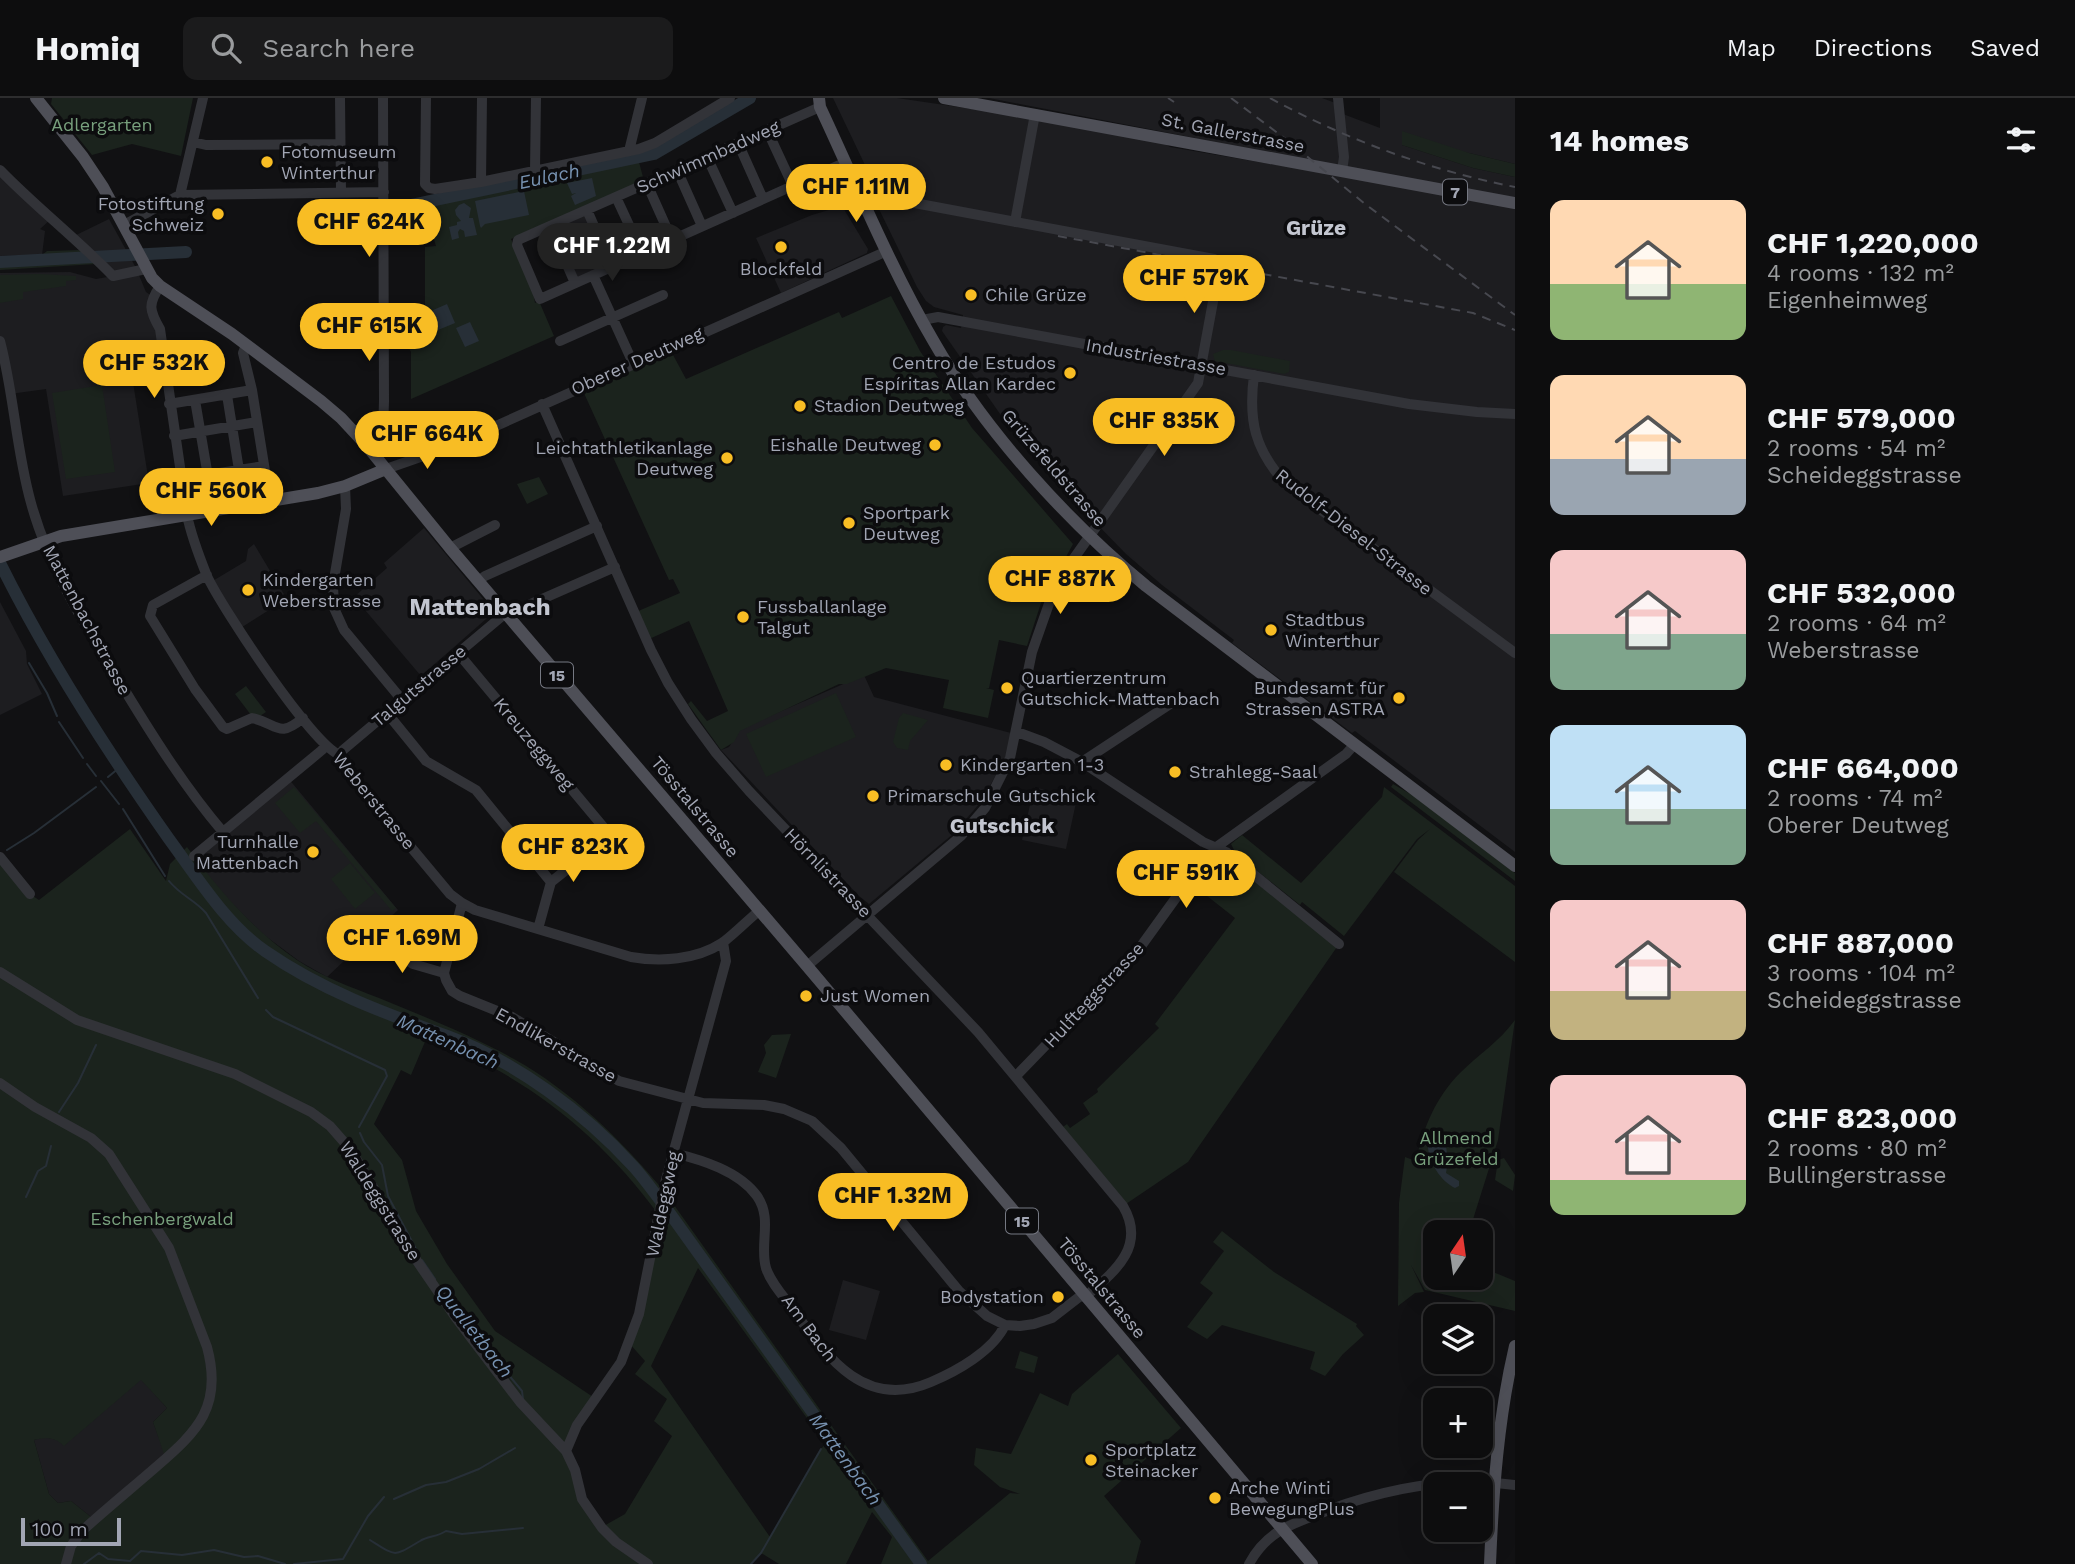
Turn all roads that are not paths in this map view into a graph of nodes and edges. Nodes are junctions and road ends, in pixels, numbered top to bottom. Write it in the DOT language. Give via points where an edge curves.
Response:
graph roads {
  1 [pos="36,98"];
  2 [pos="203,98"];
  3 [pos="340,98"];
  4 [pos="383,98"];
  5 [pos="425,98"];
  6 [pos="482,98"];
  7 [pos="536,98"];
  8 [pos="642,98"];
  9 [pos="730,98"];
  10 [pos="944,98"];
  11 [pos="1338,98"];
  12 [pos="819,102"];
  13 [pos="1035,114"];
  14 [pos="767,130"];
  15 [pos="193,142"];
  16 [pos="738,143"];
  17 [pos="340,144"];
  18 [pos="629,151"];
  19 [pos="707,157"];
  20 [pos="846,162"];
  21 [pos="0,170"];
  22 [pos="535,170"];
  23 [pos="677,170"];
  24 [pos="1342,172"];
  25 [pos="481,182"];
  26 [pos="647,184"];
  27 [pos="793,186"];
  28 [pos="341,192"];
  29 [pos="384,192"];
  30 [pos="180,195"];
  31 [pos="861,196"];
  32 [pos="616,197"];
  33 [pos="763,199"];
  34 [pos="1515,203"];
  35 [pos="587,210"];
  36 [pos="733,213"];
  37 [pos="1015,222"];
  38 [pos="124,225"];
  39 [pos="550,226"];
  40 [pos="702,226"];
  41 [pos="672,240"];
  42 [pos="887,251"];
  43 [pos="642,253"];
  44 [pos="141,259"];
  45 [pos="612,267"];
  46 [pos="593,275"];
  47 [pos="575,283"];
  48 [pos="160,286"];
  49 [pos="663,295"];
  50 [pos="612,318"];
  51 [pos="922,320"];
  52 [pos="0,341"];
  53 [pos="560,341"];
  54 [pos="246,345"];
  55 [pos="633,363"];
  56 [pos="1201,365"];
  57 [pos="1254,375"];
  58 [pos="252,390"];
  59 [pos="227,395"];
  60 [pos="195,400"];
  61 [pos="169,404"];
  62 [pos="542,404"];
  63 [pos="1515,414"];
  64 [pos="257,422"];
  65 [pos="232,426"];
  66 [pos="200,432"];
  67 [pos="174,436"];
  68 [pos="375,455"];
  69 [pos="264,466"];
  70 [pos="386,469"];
  71 [pos="239,470"];
  72 [pos="208,475"];
  73 [pos="181,479"];
  74 [pos="345,486"];
  75 [pos="243,495"];
  76 [pos="212,500"];
  77 [pos="270,502"];
  78 [pos="187,515"];
  79 [pos="495,525"];
  80 [pos="597,526"];
  81 [pos="1089,537"];
  82 [pos="44,541"];
  83 [pos="450,548"];
  84 [pos="1,556"];
  85 [pos="615,566"];
  86 [pos="207,575"];
  87 [pos="478,581"];
  88 [pos="507,614"];
  89 [pos="458,653"];
  90 [pos="1515,653"];
  91 [pos="402,700"];
  92 [pos="1173,702"];
  93 [pos="387,713"];
  94 [pos="303,718"];
  95 [pos="1017,732"];
  96 [pos="325,745"];
  97 [pos="1354,745"];
  98 [pos="340,755"];
  99 [pos="1082,762"];
  100 [pos="223,832"];
  101 [pos="1215,848"];
  102 [pos="194,856"];
  103 [pos="0,857"];
  104 [pos="1515,866"];
  105 [pos="551,882"];
  106 [pos="30,894"];
  107 [pos="462,903"];
  108 [pos="760,910"];
  109 [pos="869,915"];
  110 [pos="538,929"];
  111 [pos="374,939"];
  112 [pos="723,942"];
  113 [pos="1339,944"];
  114 [pos="807,966"];
  115 [pos="0,972"];
  116 [pos="444,973"];
  117 [pos="1016,1076"];
  118 [pos="0,1083"];
  119 [pos="688,1099"];
  120 [pos="674,1153"];
  121 [pos="1084,1295"];
  122 [pos="1005,1325"];
  123 [pos="1515,1346"];
  124 [pos="566,1451"];
  125 [pos="1494,1482"];
  126 [pos="1515,1485"];
  127 [pos="1282,1528"];
  128 [pos="66,1564"];
  129 [pos="648,1564"];
  130 [pos="1249,1564"];
  131 [pos="1312,1564"];
  132 [pos="1490,1564"];
  1 -- 38 [label="main road, Tösstalstrasse / 15" via="83,157"];
  2 -- 15 [label="street"];
  3 -- 17 [label="street"];
  4 -- 29 [label="street"];
  5 -- 25 [label="street" via="425,184 448,188"];
  6 -- 25 [label="street"];
  7 -- 22 [label="street"];
  8 -- 18 [label="street"];
  9 -- 18 [label="street" via="655,143"];
  10 -- 13 [label="main road, St. Gallerstrasse / 7"];
  11 -- 24 [label="street"];
  12 -- 14 [label="street, Schwimmbadweg"];
  12 -- 20 [label="main road, Grüzefeldstrasse"];
  13 -- 24 [label="main road, St. Gallerstrasse / 7"];
  13 -- 37 [label="street"];
  14 -- 16 [label="street, Schwimmbadweg"];
  14 -- 27 [label="street"];
  15 -- 17 [label="street"];
  15 -- 30 [label="street"];
  16 -- 19 [label="street, Schwimmbadweg"];
  16 -- 33 [label="street"];
  17 -- 28 [label="street"];
  18 -- 22 [label="street"];
  19 -- 23 [label="street, Schwimmbadweg"];
  19 -- 36 [label="street"];
  20 -- 27 [label="street"];
  20 -- 31 [label="main road, Grüzefeldstrasse"];
  21 -- 44 [label="street" via="113,276"];
  22 -- 25 [label="street"];
  23 -- 26 [label="street, Schwimmbadweg"];
  23 -- 40 [label="street"];
  24 -- 34 [label="main road, St. Gallerstrasse / 7"];
  26 -- 32 [label="street, Schwimmbadweg"];
  26 -- 41 [label="street"];
  27 -- 33 [label="street"];
  28 -- 29 [label="street"];
  28 -- 30 [label="street"];
  29 -- 68 [label="street" via="383,433"];
  30 -- 38 [label="street"];
  31 -- 37 [label="street"];
  31 -- 42 [label="main road, Grüzefeldstrasse"];
  32 -- 35 [label="street, Schwimmbadweg"];
  32 -- 43 [label="street"];
  33 -- 36 [label="street"];
  35 -- 39 [label="street, Schwimmbadweg"];
  35 -- 45 [label="street"];
  36 -- 40 [label="street"];
  37 -- 56 [label="street" via="1217,261"];
  38 -- 44 [label="main road, Tösstalstrasse / 15"];
  39 -- 47 [label="street"];
  39 -- 47 [label="street, Schwimmbadweg" via="518,240 517,245 540,299"];
  40 -- 41 [label="street"];
  41 -- 43 [label="street"];
  42 -- 51 [label="main road, Grüzefeldstrasse"];
  42 -- 55 [label="street, Oberer Deutweg"];
  43 -- 45 [label="street"];
  44 -- 48 [label="main road, Tösstalstrasse / 15"];
  45 -- 46 [label="street"];
  46 -- 47 [label="street"];
  46 -- 50 [label="street"];
  48 -- 54 [label="main road, Tösstalstrasse / 15"];
  48 -- 61 [label="street, Weberstrasse" via="150,303 160,329"];
  49 -- 50 [label="street"];
  50 -- 53 [label="street"];
  50 -- 55 [label="street"];
  51 -- 56 [label="street, Industriestrasse" via="938,317"];
  51 -- 81 [label="main road, Grüzefeldstrasse" via="954,374 998,433"];
  52 -- 82 [label="street, Mattenbachstrasse" via="30,502"];
  54 -- 58 [label="street" via="243,353"];
  54 -- 68 [label="main road, Tösstalstrasse / 15" via="341,418"];
  55 -- 62 [label="street, Oberer Deutweg"];
  56 -- 57 [label="street, Industriestrasse"];
  56 -- 81 [label="street" via="1194,390"];
  57 -- 63 [label="street, Industriestrasse" via="1409,404"];
  57 -- 90 [label="street, Rudolf-Diesel-Strasse" via="1252,421 1269,466 1286,484"];
  58 -- 59 [label="street"];
  58 -- 64 [label="street"];
  59 -- 60 [label="street"];
  59 -- 65 [label="street"];
  60 -- 61 [label="street"];
  60 -- 66 [label="street"];
  61 -- 67 [label="street, Weberstrasse"];
  62 -- 70 [label="street, Oberer Deutweg" via="449,447"];
  62 -- 80 [label="street, Hörnlistrasse"];
  64 -- 65 [label="street"];
  64 -- 69 [label="street"];
  65 -- 66 [label="street"];
  65 -- 71 [label="street"];
  66 -- 67 [label="street"];
  66 -- 72 [label="street"];
  67 -- 73 [label="street, Weberstrasse"];
  68 -- 70 [label="main road, Tösstalstrasse / 15"];
  69 -- 71 [label="street"];
  69 -- 77 [label="street"];
  70 -- 74 [label="main road"];
  70 -- 83 [label="main road, Tösstalstrasse / 15"];
  71 -- 72 [label="street"];
  71 -- 75 [label="street"];
  72 -- 73 [label="street"];
  72 -- 76 [label="street"];
  73 -- 78 [label="street, Weberstrasse"];
  74 -- 77 [label="main road"];
  74 -- 91 [label="street" via="334,608 340,624"];
  77 -- 78 [label="main road"];
  78 -- 82 [label="main road"];
  78 -- 86 [label="street, Weberstrasse"];
  79 -- 83 [label="street"];
  80 -- 85 [label="street, Hörnlistrasse"];
  80 -- 87 [label="street"];
  81 -- 95 [label="street" via="1044,614"];
  81 -- 97 [label="main road, Grüzefeldstrasse"];
  82 -- 84 [label="main road"];
  82 -- 100 [label="street, Mattenbachstrasse" via="93,640 159,747"];
  83 -- 87 [label="main road, Tösstalstrasse / 15"];
  85 -- 88 [label="street, Talgutstrasse"];
  85 -- 109 [label="street, Hörnlistrasse" via="651,650 691,719 749,791"];
  86 -- 94 [label="street, Weberstrasse" via="259,660"];
  86 -- 94 [label="street" via="153,605 150,612 195,689 227,729 252,718 280,730 289,729"];
  87 -- 88 [label="main road, Tösstalstrasse / 15"];
  88 -- 89 [label="street, Talgutstrasse"];
  88 -- 108 [label="main road, Tösstalstrasse / 15"];
  89 -- 91 [label="street, Talgutstrasse"];
  89 -- 105 [label="street, Kreuzeggweg" via="615,836"];
  91 -- 93 [label="street, Talgutstrasse"];
  92 -- 99 [label="street"];
  93 -- 98 [label="street, Talgutstrasse"];
  93 -- 105 [label="street" via="426,761 476,790"];
  94 -- 96 [label="street, Weberstrasse"];
  95 -- 99 [label="street"];
  95 -- 109 [label="street" via="1000,780 974,823"];
  96 -- 98 [label="street, Weberstrasse"];
  96 -- 100 [label="street"];
  97 -- 101 [label="street, Hulfteggstrasse"];
  97 -- 104 [label="main road, Grüzefeldstrasse"];
  98 -- 107 [label="street, Weberstrasse" via="340,762"];
  99 -- 101 [label="street"];
  100 -- 102 [label="street"];
  101 -- 113 [label="street" via="1226,852"];
  101 -- 117 [label="street, Hulfteggstrasse" via="1139,949"];
  103 -- 106 [label="street"];
  105 -- 110 [label="street"];
  107 -- 110 [label="street, Weberstrasse"];
  107 -- 116 [label="street"];
  108 -- 112 [label="street, Weberstrasse"];
  108 -- 114 [label="main road, Tösstalstrasse / 15"];
  109 -- 114 [label="street"];
  109 -- 117 [label="street, Hörnlistrasse"];
  110 -- 112 [label="street, Weberstrasse" via="654,960 691,955"];
  111 -- 116 [label="street" via="413,964"];
  112 -- 119 [label="street, Waldeggweg" via="726,961"];
  114 -- 121 [label="main road, Tösstalstrasse / 15"];
  115 -- 124 [label="street, Waldeggstrasse" via="77,1020 235,1074 327,1122 351,1150 449,1308 520,1402"];
  116 -- 119 [label="street, Endlikerstrasse" via="452,991 512,1017 604,1073 642,1089"];
  117 -- 121 [label="street, Hörnlistrasse" via="1123,1206 1131,1224 1120,1267"];
  118 -- 128 [label="street" via="95,1140 109,1154 171,1251 211,1364 211,1396 199,1426 82,1531"];
  119 -- 120 [label="street, Waldeggweg"];
  119 -- 122 [label="street, Endlikerstrasse" via="764,1105 812,1121 841,1148 972,1304"];
  120 -- 122 [label="street, Am Bach" via="723,1171 757,1196 766,1223 763,1254 768,1273 834,1363 849,1376 889,1390 922,1387 967,1363"];
  120 -- 124 [label="street, Waldeggweg" via="644,1298 629,1343 612,1377 577,1424"];
  121 -- 122 [label="street" via="1052,1318"];
  121 -- 127 [label="main road, Tösstalstrasse / 15"];
  123 -- 125 [label="main road"];
  124 -- 129 [label="street, Waldeggstrasse" via="582,1499 602,1528"];
  125 -- 126 [label="street"];
  125 -- 127 [label="street" via="1400,1488"];
  125 -- 132 [label="main road"];
  127 -- 130 [label="street"];
  127 -- 131 [label="main road, Tösstalstrasse / 15"];
}
